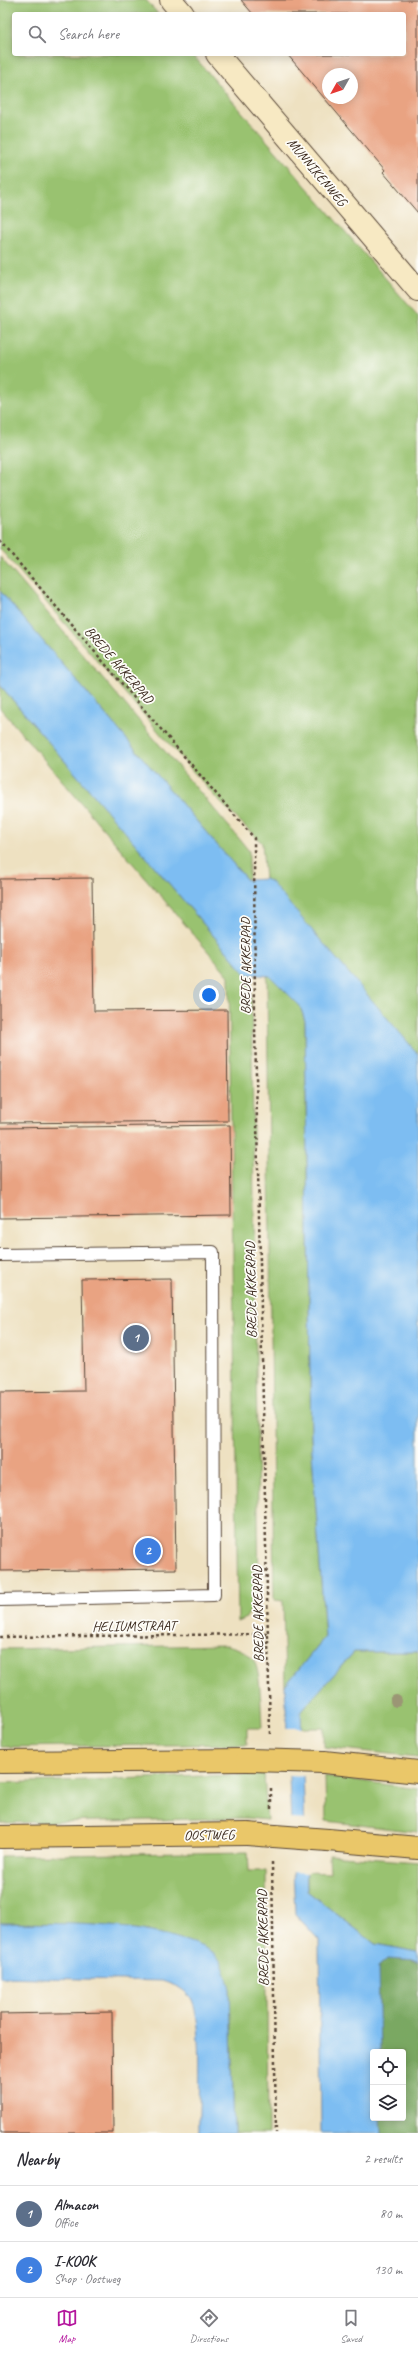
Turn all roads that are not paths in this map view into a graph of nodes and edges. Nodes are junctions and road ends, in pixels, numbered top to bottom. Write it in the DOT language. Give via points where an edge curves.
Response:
graph roads {
  1 [pos="171,0"];
  2 [pos="181,12"];
  3 [pos="219,56"];
  4 [pos="418,290"];
  5 [pos="0,1255"];
  6 [pos="0,1600"];
  7 [pos="0,1762"];
  8 [pos="418,1772"];
  9 [pos="0,1837"];
  10 [pos="418,1848"];
  1 -- 2 [label="street"];
  3 -- 4 [label="street, MUNNIKENWEG"];
  5 -- 6 [label="lane" via="213,1252 214,1571 214,1595"];
  7 -- 8 [label="main road, bridge" via="247,1760 324,1762"];
  9 -- 10 [label="main road, OOSTWEG, bridge" via="248,1834"];
}
